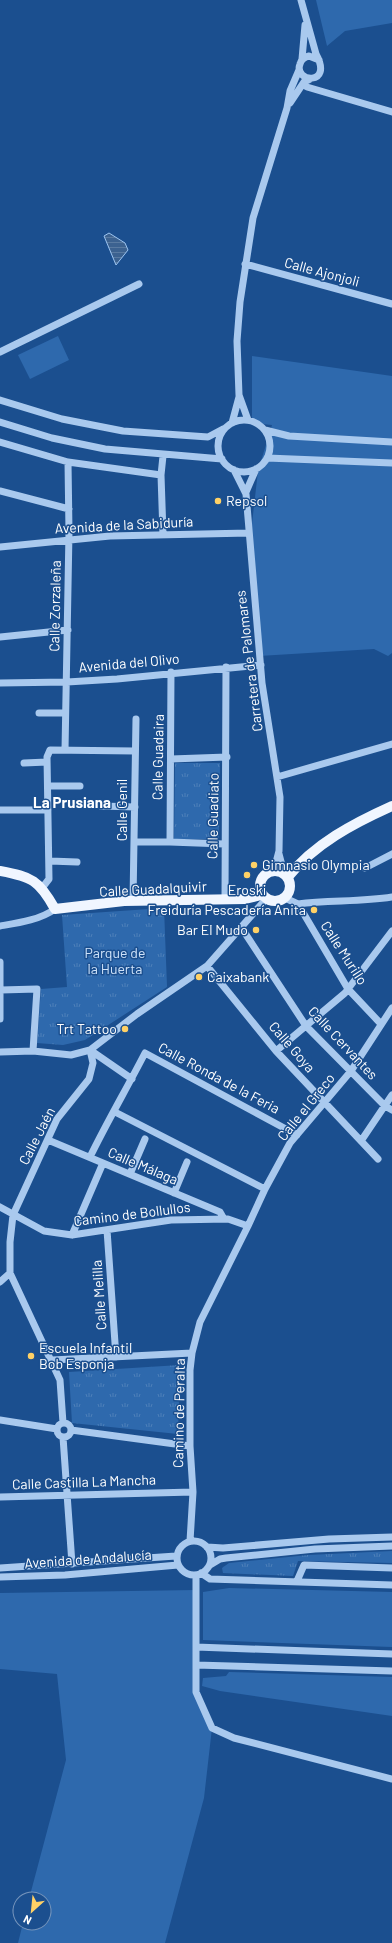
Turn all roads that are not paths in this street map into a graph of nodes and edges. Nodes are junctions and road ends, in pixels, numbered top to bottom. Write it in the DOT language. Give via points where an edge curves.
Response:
graph roads {
  1 [pos="301,0"];
  2 [pos="306,19"];
  3 [pos="302,59"];
  4 [pos="319,60"];
  5 [pos="299,70"];
  6 [pos="313,78"];
  7 [pos="306,87"];
  8 [pos="325,92"];
  9 [pos="287,108"];
  10 [pos="392,112"];
  11 [pos="245,264"];
  12 [pos="139,284"];
  13 [pos="392,304"];
  14 [pos="0,352"];
  15 [pos="239,396"];
  16 [pos="0,400"];
  17 [pos="248,420"];
  18 [pos="0,422"];
  19 [pos="232,423"];
  20 [pos="224,430"];
  21 [pos="265,430"];
  22 [pos="0,442"];
  23 [pos="392,442"];
  24 [pos="163,456"];
  25 [pos="268,458"];
  26 [pos="222,460"];
  27 [pos="68,462"];
  28 [pos="392,463"];
  29 [pos="234,470"];
  30 [pos="256,470"];
  31 [pos="161,475"];
  32 [pos="0,491"];
  33 [pos="246,492"];
  34 [pos="69,509"];
  35 [pos="249,533"];
  36 [pos="163,534"];
  37 [pos="69,540"];
  38 [pos="0,547"];
  39 [pos="68,630"];
  40 [pos="0,637"];
  41 [pos="261,664"];
  42 [pos="226,667"];
  43 [pos="171,672"];
  44 [pos="67,682"];
  45 [pos="0,683"];
  46 [pos="39,713"];
  47 [pos="65,713"];
  48 [pos="136,719"];
  49 [pos="392,744"];
  50 [pos="65,750"];
  51 [pos="135,751"];
  52 [pos="227,757"];
  53 [pos="171,759"];
  54 [pos="47,762"];
  55 [pos="24,763"];
  56 [pos="277,777"];
  57 [pos="48,786"];
  58 [pos="80,786"];
  59 [pos="101,806"];
  60 [pos="392,806"];
  61 [pos="135,808"];
  62 [pos="0,810"];
  63 [pos="48,810"];
  64 [pos="135,842"];
  65 [pos="170,842"];
  66 [pos="224,844"];
  67 [pos="392,854"];
  68 [pos="50,861"];
  69 [pos="77,862"];
  70 [pos="365,868"];
  71 [pos="0,871"];
  72 [pos="282,873"];
  73 [pos="42,888"];
  74 [pos="264,897"];
  75 [pos="392,897"];
  76 [pos="285,898"];
  77 [pos="225,899"];
  78 [pos="133,901"];
  79 [pos="298,904"];
  80 [pos="55,909"];
  81 [pos="0,926"];
  82 [pos="241,927"];
  83 [pos="392,931"];
  84 [pos="0,962"];
  85 [pos="207,966"];
  86 [pos="348,988"];
  87 [pos="1,990"];
  88 [pos="392,1008"];
  89 [pos="0,1020"];
  90 [pos="381,1024"];
  91 [pos="306,1026"];
  92 [pos="90,1050"];
  93 [pos="33,1051"];
  94 [pos="276,1051"];
  95 [pos="0,1052"];
  96 [pos="351,1072"];
  97 [pos="132,1079"];
  98 [pos="392,1095"];
  99 [pos="325,1103"];
  100 [pos="385,1106"];
  101 [pos="392,1110"];
  102 [pos="115,1112"];
  103 [pos="297,1135"];
  104 [pos="145,1139"];
  105 [pos="48,1140"];
  106 [pos="361,1142"];
  107 [pos="90,1158"];
  108 [pos="378,1159"];
  109 [pos="187,1162"];
  110 [pos="103,1163"];
  111 [pos="130,1174"];
  112 [pos="265,1189"];
  113 [pos="174,1193"];
  114 [pos="0,1207"];
  115 [pos="12,1215"];
  116 [pos="224,1219"];
  117 [pos="248,1226"];
  118 [pos="107,1230"];
  119 [pos="72,1235"];
  120 [pos="10,1273"];
  121 [pos="0,1282"];
  122 [pos="192,1353"];
  123 [pos="116,1357"];
  124 [pos="52,1360"];
  125 [pos="0,1420"];
  126 [pos="62,1423"];
  127 [pos="57,1429"];
  128 [pos="71,1430"];
  129 [pos="63,1437"];
  130 [pos="190,1446"];
  131 [pos="193,1492"];
  132 [pos="67,1495"];
  133 [pos="0,1497"];
  134 [pos="392,1537"];
  135 [pos="190,1541"];
  136 [pos="392,1546"];
  137 [pos="207,1547"];
  138 [pos="176,1556"];
  139 [pos="72,1564"];
  140 [pos="178,1565"];
  141 [pos="210,1565"];
  142 [pos="0,1568"];
  143 [pos="392,1568"];
  144 [pos="198,1574"];
  145 [pos="0,1577"];
  146 [pos="297,1582"];
  147 [pos="392,1585"];
  148 [pos="196,1647"];
  149 [pos="392,1654"];
  150 [pos="196,1665"];
  151 [pos="392,1671"];
  152 [pos="392,1779"];
  1 -- 2 [label="street"];
  2 -- 3 [label="street"];
  2 -- 4 [label="street"];
  3 -- 4 [label="street" via="309,56"];
  3 -- 5 [label="street"];
  4 -- 6 [label="street" via="322,67"];
  5 -- 6 [label="street" via="303,76"];
  5 -- 9 [label="street" via="290,91"];
  6 -- 8 [label="street"];
  6 -- 9 [label="street" via="304,82"];
  7 -- 8 [label="street"];
  8 -- 10 [label="street"];
  9 -- 11 [label="street" via="253,218"];
  11 -- 13 [label="street, Calle Ajonjoli"];
  11 -- 15 [label="street" via="237,341"];
  12 -- 14 [label="street"];
  15 -- 17 [label="street"];
  15 -- 19 [label="street"];
  16 -- 20 [label="street" via="62,419 123,431 208,437"];
  17 -- 19 [label="street"];
  17 -- 21 [label="street" via="258,423"];
  18 -- 24 [label="street" via="52,438 105,449"];
  19 -- 20 [label="street"];
  20 -- 26 [label="street" via="219,439 218,450"];
  21 -- 23 [label="street" via="289,436"];
  21 -- 25 [label="street" via="270,439"];
  22 -- 27 [label="street"];
  24 -- 26 [label="street"];
  24 -- 31 [label="street"];
  25 -- 28 [label="street"];
  25 -- 30 [label="street"];
  26 -- 29 [label="street"];
  27 -- 31 [label="street"];
  27 -- 34 [label="street, Calle Zorzaleña"];
  29 -- 30 [label="street"];
  29 -- 33 [label="street, Carretera de Palomares"];
  30 -- 33 [label="street, Carretera de Palomares"];
  31 -- 36 [label="street"];
  32 -- 34 [label="street"];
  33 -- 35 [label="street, Carretera de Palomares"];
  34 -- 37 [label="street, Calle Zorzaleña"];
  35 -- 36 [label="street, Avenida de la Sabiduría"];
  35 -- 41 [label="street, Carretera de Palomares"];
  36 -- 37 [label="street, Avenida de la Sabiduría"];
  37 -- 38 [label="street, Avenida de la Sabiduría"];
  37 -- 39 [label="street, Calle Zorzaleña"];
  39 -- 40 [label="street"];
  39 -- 44 [label="street, Calle Zorzaleña"];
  41 -- 42 [label="street, Avenida del Olivo"];
  41 -- 56 [label="street, Carretera de Palomares"];
  42 -- 43 [label="street, Avenida del Olivo"];
  42 -- 52 [label="street, Calle Guadiato"];
  43 -- 44 [label="street, Avenida del Olivo"];
  43 -- 53 [label="street, Calle Guadaira"];
  44 -- 45 [label="street, Avenida del Olivo"];
  44 -- 47 [label="street, Calle Zorzaleña"];
  46 -- 47 [label="street"];
  47 -- 50 [label="street, Calle Zorzaleña"];
  48 -- 51 [label="street, Calle Genil"];
  49 -- 56 [label="street"];
  50 -- 51 [label="street"];
  50 -- 54 [label="street" via="50,750"];
  51 -- 61 [label="street, Calle Genil"];
  52 -- 53 [label="street, Calle Guadiato"];
  52 -- 66 [label="street, Calle Guadiato"];
  53 -- 65 [label="street, Calle Guadaira"];
  54 -- 55 [label="street"];
  54 -- 57 [label="street"];
  56 -- 72 [label="street, Carretera de Palomares"];
  57 -- 58 [label="street"];
  57 -- 63 [label="street"];
  59 -- 61 [label="street"];
  60 -- 72 [label="main road" via="363,819"];
  61 -- 64 [label="street, Calle Genil"];
  62 -- 63 [label="street"];
  63 -- 68 [label="street"];
  64 -- 65 [label="street"];
  64 -- 78 [label="street, Calle Genil"];
  65 -- 66 [label="street"];
  66 -- 77 [label="street, Calle Guadiato"];
  67 -- 70 [label="street"];
  68 -- 69 [label="street"];
  68 -- 73 [label="street" via="49,879"];
  71 -- 73 [label="main road" via="25,877 37,882"];
  72 -- 74 [label="main road" via="264,875 259,886"];
  72 -- 76 [label="main road" via="290,883 290,890"];
  73 -- 80 [label="main road"];
  74 -- 76 [label="main road" via="275,902"];
  74 -- 77 [label="main road, Calle Guadalquivir"];
  74 -- 82 [label="street"];
  75 -- 79 [label="street"];
  76 -- 79 [label="street"];
  77 -- 78 [label="main road, Calle Guadalquivir"];
  78 -- 80 [label="main road, Calle Guadalquivir"];
  79 -- 86 [label="street, Calle Murillo"];
  80 -- 81 [label="street, Calle Guadalquivir" via="21,922"];
  82 -- 85 [label="street"];
  82 -- 91 [label="street, Calle Cervantes"];
  83 -- 86 [label="street"];
  84 -- 87 [label="street"];
  85 -- 92 [label="street"];
  85 -- 94 [label="street, Calle Goya"];
  86 -- 90 [label="street, Calle Murillo"];
  86 -- 91 [label="street"];
  87 -- 89 [label="street"];
  87 -- 93 [label="street" via="37,989"];
  88 -- 90 [label="street, Calle el Greco"];
  90 -- 96 [label="street, Calle el Greco"];
  91 -- 94 [label="street"];
  91 -- 96 [label="street, Calle Cervantes"];
  92 -- 93 [label="street" via="71,1055"];
  92 -- 97 [label="street"];
  92 -- 105 [label="street, Calle Jaén" via="93,1063 89,1079 57,1119"];
  93 -- 95 [label="street"];
  94 -- 99 [label="street, Calle Goya"];
  96 -- 99 [label="street, Calle el Greco"];
  96 -- 100 [label="street, Calle Cervantes"];
  97 -- 102 [label="street, Calle Ronda de la Feria"];
  97 -- 103 [label="street, Calle Ronda de la Feria" via="145,1053"];
  98 -- 100 [label="street"];
  99 -- 103 [label="street, Calle el Greco"];
  99 -- 106 [label="street, Calle Goya"];
  100 -- 101 [label="street, Calle Cervantes"];
  100 -- 106 [label="street"];
  102 -- 107 [label="street, Calle Ronda de la Feria" via="106,1124"];
  102 -- 112 [label="street"];
  103 -- 112 [label="street, Calle el Greco"];
  104 -- 111 [label="street"];
  105 -- 107 [label="street, Calle Málaga"];
  105 -- 115 [label="street, Calle Jaén"];
  106 -- 108 [label="street, Calle Goya"];
  107 -- 110 [label="street, Calle Málaga"];
  109 -- 113 [label="street"];
  110 -- 111 [label="street, Calle Málaga"];
  110 -- 119 [label="street"];
  111 -- 113 [label="street, Calle Málaga"];
  112 -- 117 [label="street, Calle el Greco"];
  113 -- 116 [label="street, Calle Málaga" via="220,1212"];
  114 -- 115 [label="street, Camino de Bollullos"];
  115 -- 119 [label="street, Camino de Bollullos" via="44,1230"];
  115 -- 120 [label="street"];
  116 -- 117 [label="street"];
  116 -- 118 [label="street, Camino de Bollullos" via="171,1220"];
  117 -- 122 [label="street, Camino de Peralta" via="200,1322"];
  118 -- 119 [label="street, Camino de Bollullos"];
  118 -- 123 [label="street, Calle Melilla"];
  120 -- 121 [label="street"];
  120 -- 124 [label="street"];
  122 -- 123 [label="street"];
  122 -- 130 [label="street, Camino de Peralta"];
  123 -- 124 [label="street"];
  124 -- 126 [label="street" via="60,1380"];
  125 -- 127 [label="street"];
  126 -- 127 [label="street"];
  126 -- 128 [label="street" via="68,1424"];
  127 -- 129 [label="street"];
  128 -- 129 [label="street" via="68,1436"];
  128 -- 130 [label="street"];
  129 -- 132 [label="street"];
  130 -- 131 [label="street, Camino de Peralta"];
  131 -- 132 [label="street, Calle Castilla La Mancha"];
  131 -- 135 [label="street, Camino de Peralta"];
  132 -- 133 [label="street, Calle Castilla La Mancha"];
  132 -- 139 [label="street"];
  134 -- 137 [label="street"];
  135 -- 137 [label="street" via="202,1543"];
  135 -- 138 [label="street" via="181,1546"];
  136 -- 141 [label="street" via="315,1549 220,1559"];
  137 -- 141 [label="street" via="211,1555"];
  138 -- 139 [label="street, Avenida de Andalucía"];
  138 -- 140 [label="street"];
  139 -- 142 [label="street, Avenida de Andalucía"];
  140 -- 144 [label="street" via="185,1573"];
  140 -- 145 [label="street, Avenida de Andalucía" via="65,1575"];
  141 -- 144 [label="street"];
  143 -- 146 [label="street" via="304,1564"];
  144 -- 146 [label="street" via="210,1579"];
  144 -- 148 [label="street"];
  146 -- 147 [label="street"];
  148 -- 149 [label="street"];
  148 -- 150 [label="street"];
  150 -- 151 [label="street"];
  150 -- 152 [label="street" via="196,1692 212,1728 234,1738"];
}
